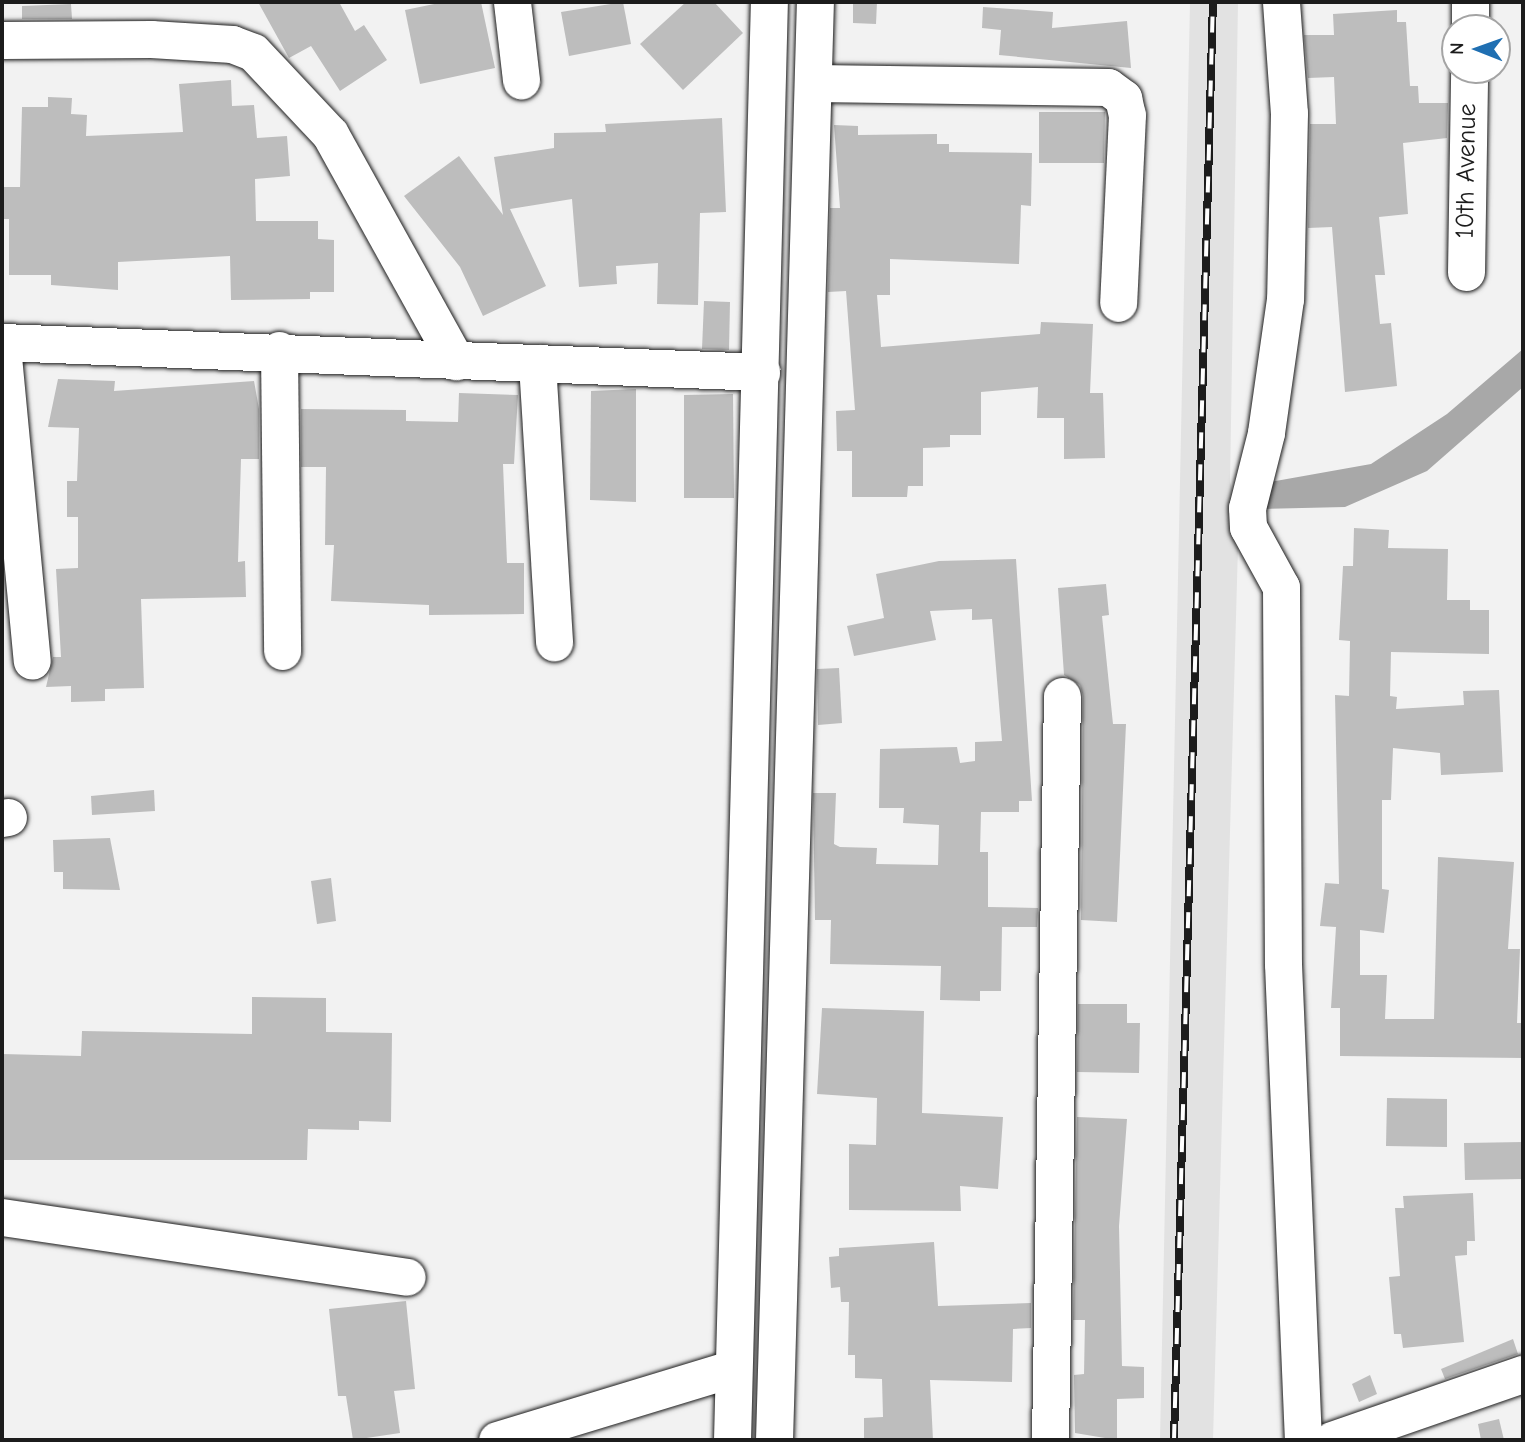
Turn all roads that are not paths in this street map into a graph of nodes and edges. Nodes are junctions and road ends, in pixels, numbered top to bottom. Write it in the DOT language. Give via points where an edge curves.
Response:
graph roads {
  1 [pos="512,2"];
  2 [pos="769,2"];
  3 [pos="815,2"];
  4 [pos="1281,2"];
  5 [pos="2,40"];
  6 [pos="521,80"];
  7 [pos="814,83"];
  8 [pos="1469,84"];
  9 [pos="1466,272"];
  10 [pos="1118,303"];
  11 [pos="2,344"];
  12 [pos="279,350"];
  13 [pos="456,361"];
  14 [pos="537,363"];
  15 [pos="761,372"];
  16 [pos="554,642"];
  17 [pos="282,651"];
  18 [pos="32,661"];
  19 [pos="1062,696"];
  20 [pos="2,1217"];
  21 [pos="407,1277"];
  22 [pos="732,1369"];
  23 [pos="1523,1374"];
  24 [pos="1403,1428"];
  25 [pos="497,1440"];
  26 [pos="732,1440"];
  27 [pos="774,1440"];
  28 [pos="1050,1440"];
  29 [pos="1303,1440"];
  30 [pos="1332,1440"];
  1 -- 6 [label="street"];
  2 -- 15 [label="street"];
  3 -- 7 [label="street"];
  4 -- 29 [label="street" via="1289,114 1285,299 1266,433 1247,508 1248,527 1281,587 1283,964"];
  5 -- 13 [label="street" via="151,39 232,44 253,52 330,134"];
  7 -- 10 [label="street" via="1108,87 1123,99 1126,115"];
  7 -- 27 [label="street"];
  8 -- 9 [label="street, 10th Avenue"];
  11 -- 12 [label="street"];
  11 -- 18 [label="street"];
  12 -- 13 [label="street"];
  12 -- 17 [label="street"];
  13 -- 14 [label="street"];
  14 -- 15 [label="street"];
  14 -- 16 [label="street"];
  15 -- 22 [label="street"];
  19 -- 28 [label="street"];
  20 -- 21 [label="street"];
  22 -- 25 [label="street"];
  22 -- 26 [label="street"];
  23 -- 24 [label="street"];
  24 -- 30 [label="street"];
}
